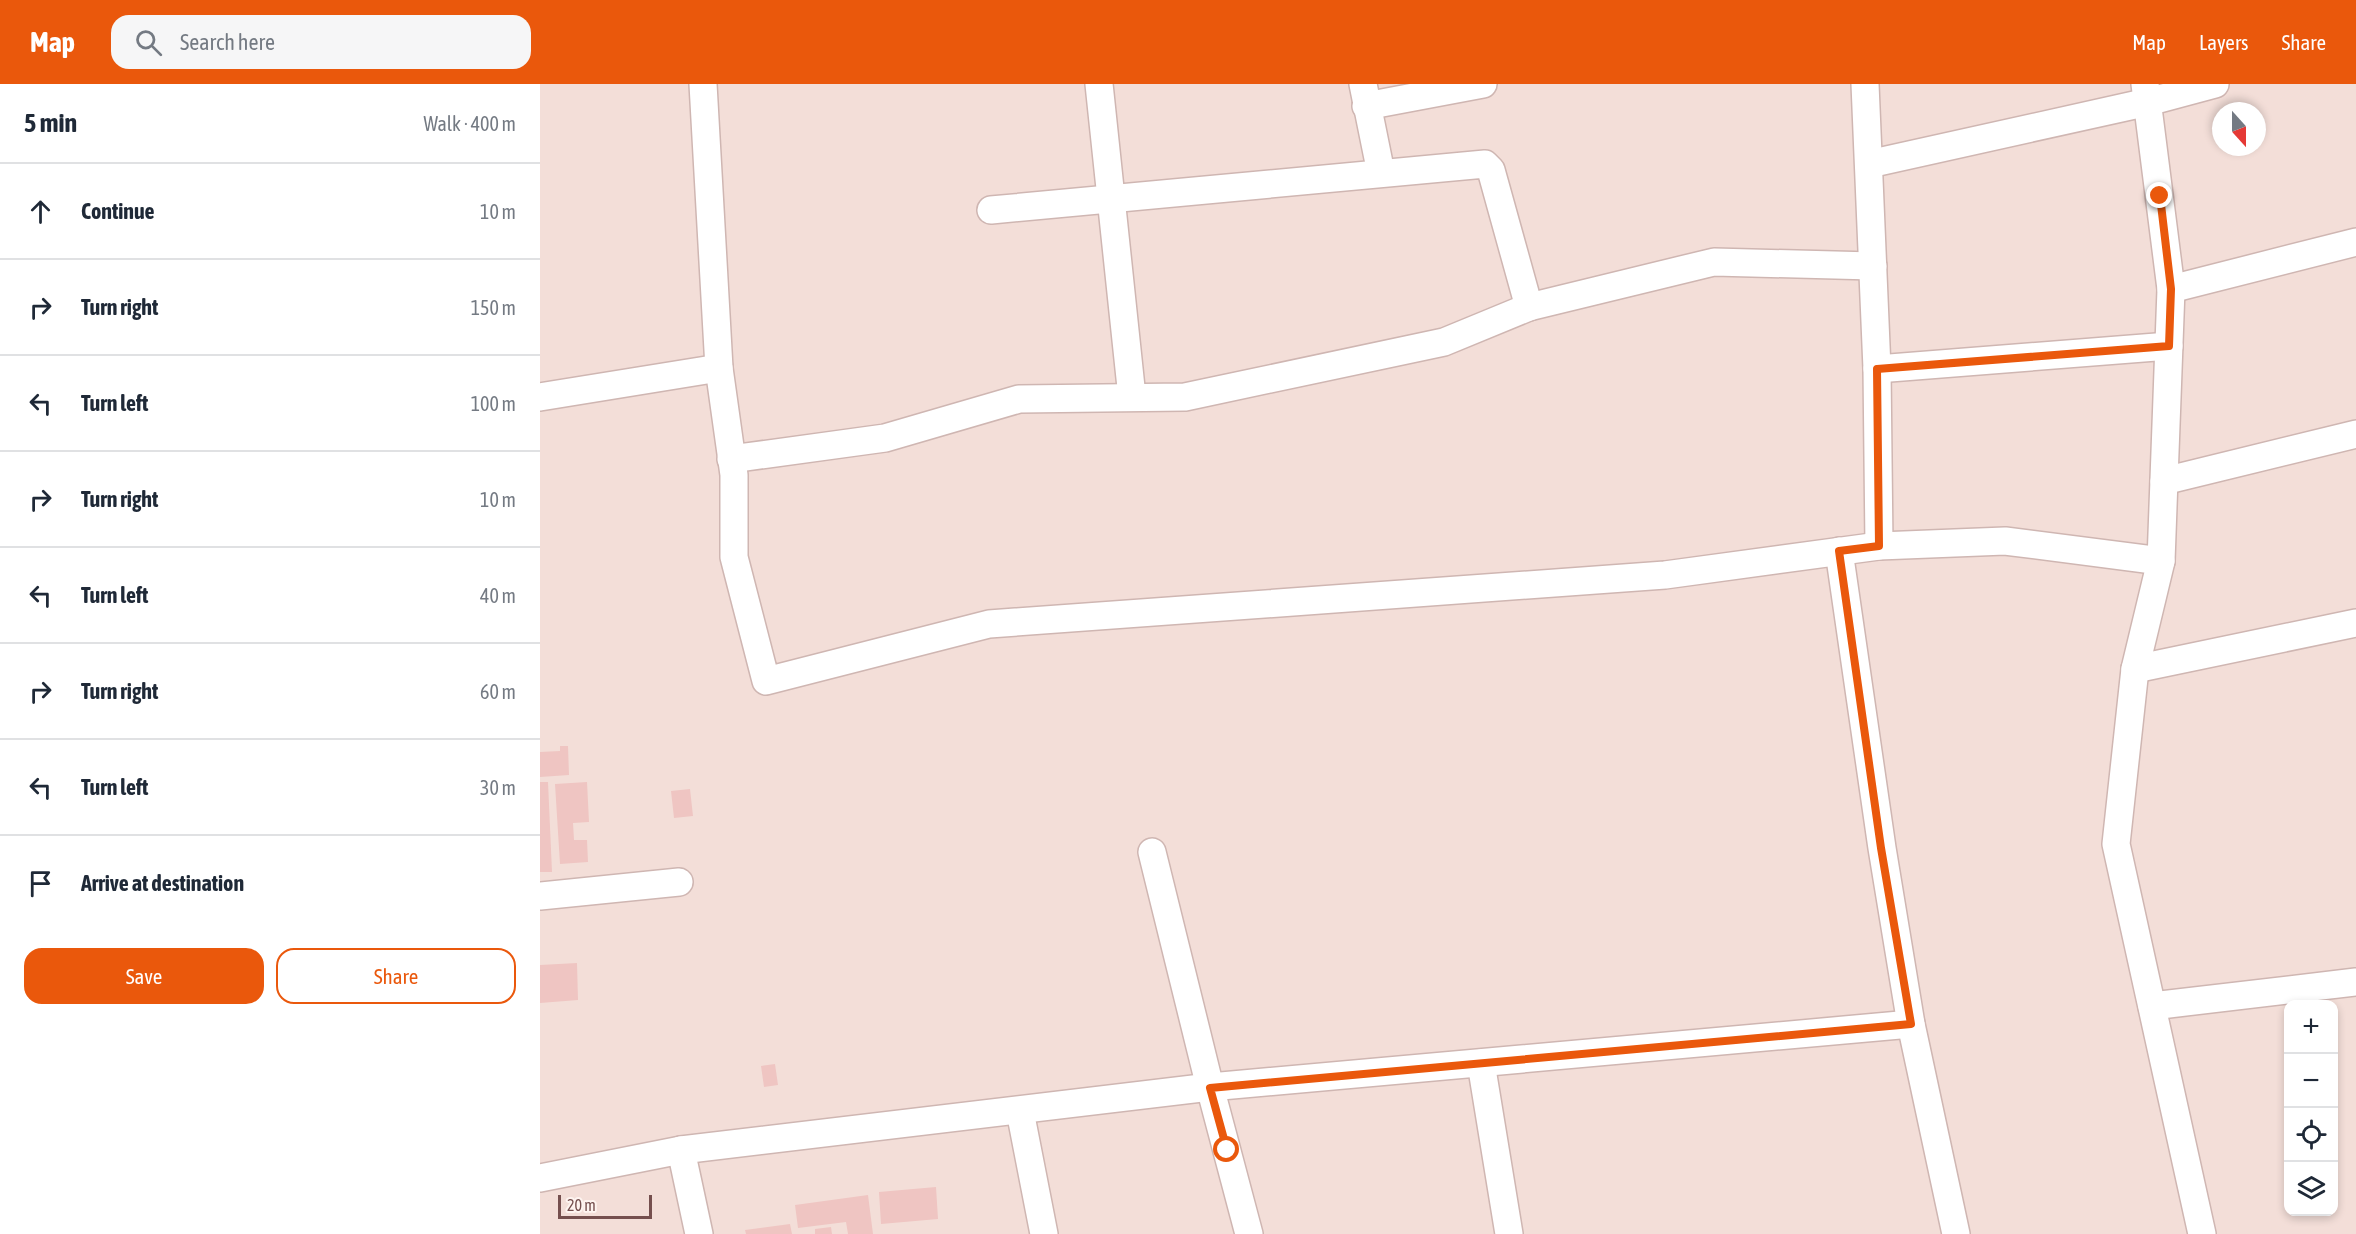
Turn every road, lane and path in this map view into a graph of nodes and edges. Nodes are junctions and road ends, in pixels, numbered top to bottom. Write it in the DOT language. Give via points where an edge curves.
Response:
graph roads {
  1 [pos="704,84"];
  2 [pos="1099,84"];
  3 [pos="1483,84"];
  4 [pos="1865,84"];
  5 [pos="2215,84"];
  6 [pos="2146,93"];
  7 [pos="1364,95"];
  8 [pos="1869,164"];
  9 [pos="1381,173"];
  10 [pos="1112,201"];
  11 [pos="991,210"];
  12 [pos="2356,242"];
  13 [pos="1873,266"];
  14 [pos="2171,289"];
  15 [pos="1529,307"];
  16 [pos="2169,346"];
  17 [pos="719,368"];
  18 [pos="1877,369"];
  19 [pos="540,397"];
  20 [pos="1132,397"];
  21 [pos="2356,434"];
  22 [pos="731,459"];
  23 [pos="2164,481"];
  24 [pos="1879,546"];
  25 [pos="1839,551"];
  26 [pos="2161,561"];
  27 [pos="2356,623"];
  28 [pos="2135,669"];
  29 [pos="1152,852"];
  30 [pos="679,882"];
  31 [pos="540,896"];
  32 [pos="2356,982"];
  33 [pos="2152,1006"];
  34 [pos="1911,1024"];
  35 [pos="1481,1062"];
  36 [pos="1210,1088"];
  37 [pos="1020,1111"];
  38 [pos="681,1150"];
  39 [pos="540,1178"];
  40 [pos="699,1234"];
  41 [pos="1044,1234"];
  42 [pos="1249,1234"];
  43 [pos="1509,1234"];
  44 [pos="1956,1234"];
  45 [pos="2202,1234"];
  1 -- 17 [label="street"];
  2 -- 10 [label="street"];
  3 -- 7 [label="street"];
  4 -- 8 [label="street"];
  5 -- 6 [label="street"];
  6 -- 8 [label="street"];
  6 -- 14 [label="street"];
  7 -- 9 [label="street"];
  8 -- 13 [label="street"];
  9 -- 10 [label="street"];
  9 -- 15 [label="street" via="1485,164 1491,170"];
  10 -- 11 [label="street"];
  10 -- 20 [label="street"];
  12 -- 14 [label="street"];
  13 -- 15 [label="street" via="1714,262"];
  13 -- 18 [label="street"];
  14 -- 16 [label="street"];
  15 -- 20 [label="street" via="1444,342 1185,397"];
  16 -- 18 [label="street"];
  16 -- 23 [label="street"];
  17 -- 19 [label="street"];
  17 -- 22 [label="street"];
  18 -- 24 [label="street"];
  20 -- 22 [label="street" via="1018,399 885,438"];
  21 -- 23 [label="street"];
  22 -- 25 [label="street" via="735,557 766,681 989,624 1665,575"];
  23 -- 26 [label="street"];
  24 -- 25 [label="street"];
  24 -- 26 [label="street" via="2006,541"];
  25 -- 34 [label="street" via="1881,848"];
  26 -- 28 [label="street"];
  27 -- 28 [label="street"];
  28 -- 33 [label="street" via="2116,844"];
  29 -- 36 [label="street"];
  30 -- 31 [label="street"];
  32 -- 33 [label="street"];
  33 -- 45 [label="street"];
  34 -- 35 [label="street"];
  34 -- 44 [label="street"];
  35 -- 36 [label="street"];
  35 -- 43 [label="street"];
  36 -- 37 [label="street"];
  36 -- 42 [label="street"];
  37 -- 38 [label="street"];
  37 -- 41 [label="street"];
  38 -- 39 [label="street"];
  38 -- 40 [label="street"];
}
